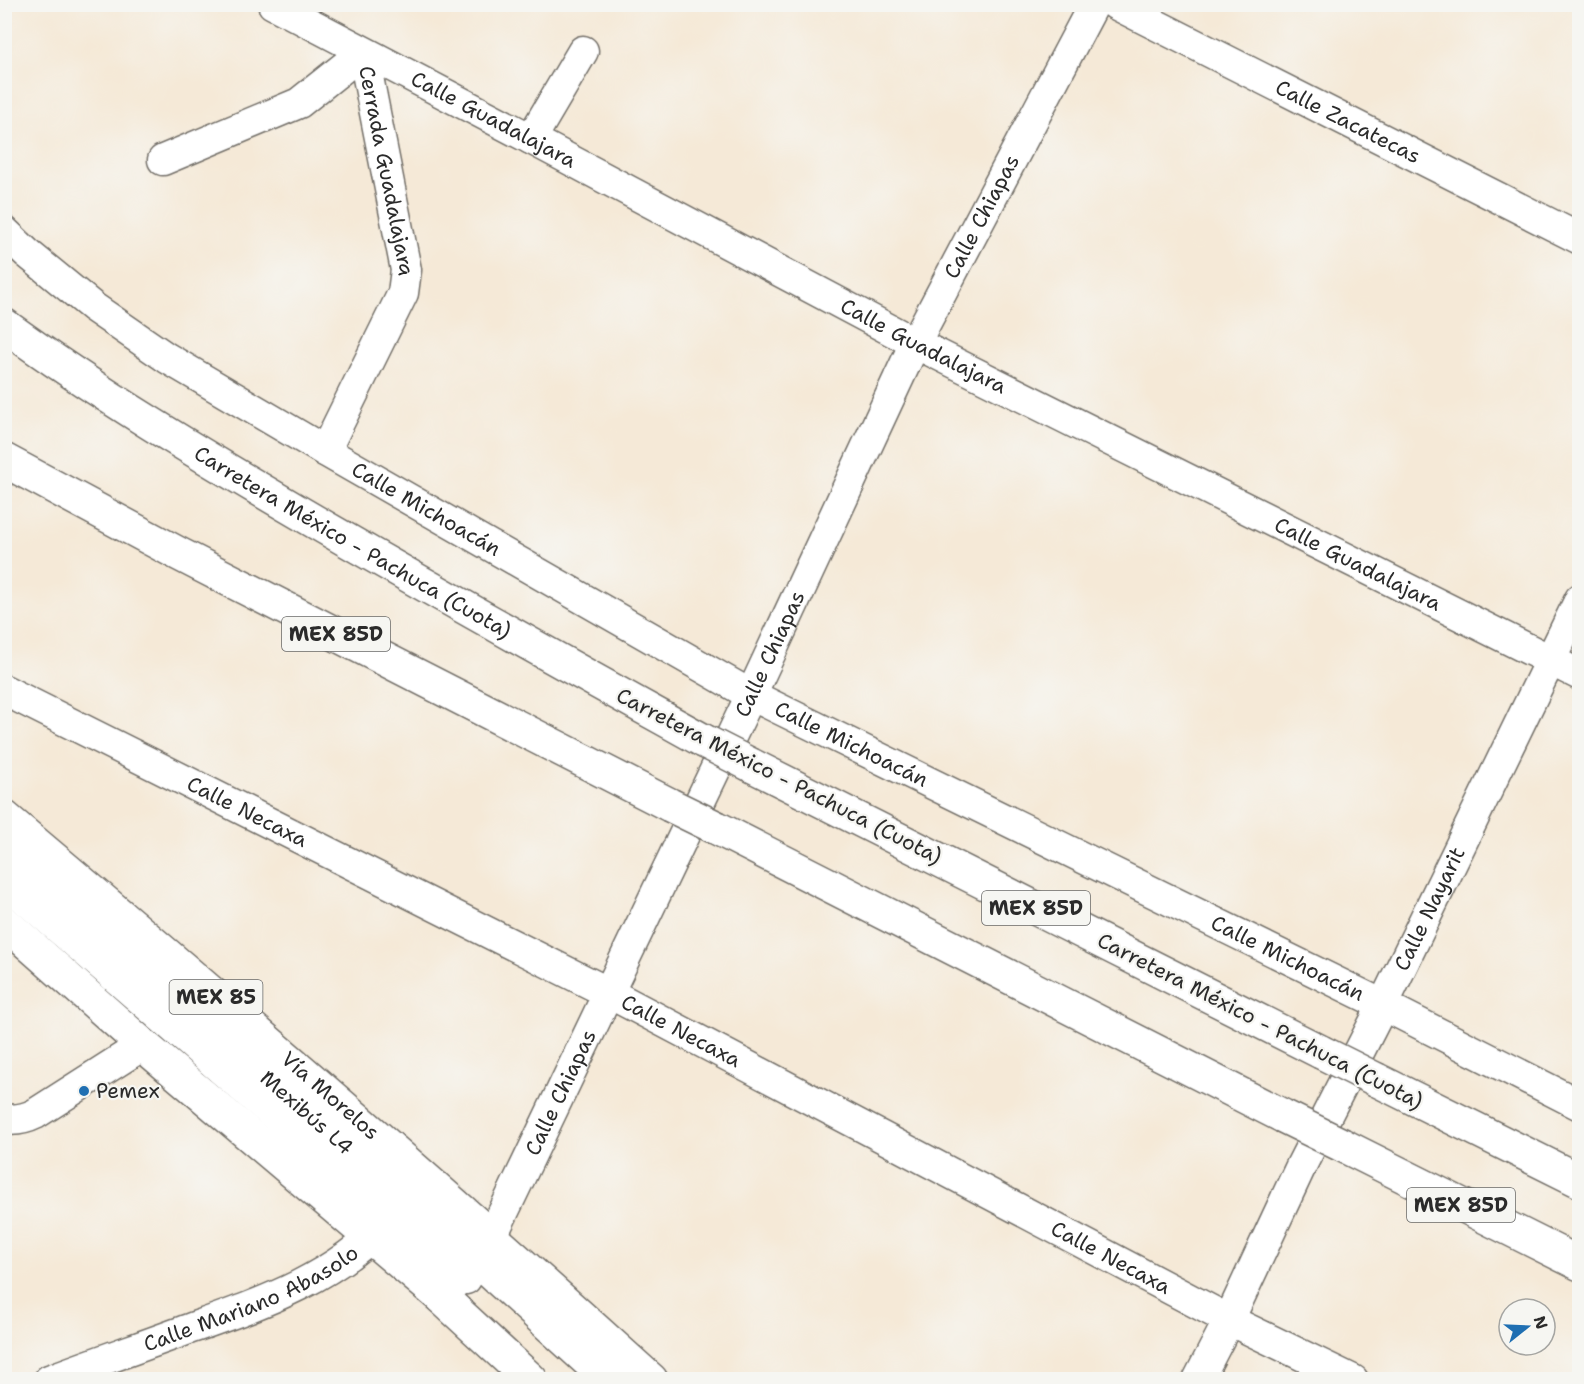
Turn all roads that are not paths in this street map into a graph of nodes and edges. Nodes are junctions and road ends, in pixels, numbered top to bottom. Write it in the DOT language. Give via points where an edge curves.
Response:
graph roads {
  1 [pos="273,4"];
  2 [pos="1094,4"];
  3 [pos="1115,4"];
  4 [pos="583,51"];
  5 [pos="363,52"];
  6 [pos="531,139"];
  7 [pos="163,160"];
  8 [pos="4,231"];
  9 [pos="1580,239"];
  10 [pos="4,325"];
  11 [pos="915,344"];
  12 [pos="325,451"];
  13 [pos="4,460"];
  14 [pos="1580,599"];
  15 [pos="1549,659"];
  16 [pos="1580,675"];
  17 [pos="4,690"];
  18 [pos="751,695"];
  19 [pos="4,817"];
  20 [pos="4,848"];
  21 [pos="4,881"];
  22 [pos="4,922"];
  23 [pos="609,993"];
  24 [pos="1383,1005"];
  25 [pos="143,1045"];
  26 [pos="1580,1105"];
  27 [pos="4,1119"];
  28 [pos="1580,1182"];
  29 [pos="399,1208"];
  30 [pos="1580,1264"];
  31 [pos="467,1267"];
  32 [pos="1229,1320"];
  33 [pos="49,1380"];
  34 [pos="531,1380"];
  35 [pos="577,1380"];
  36 [pos="607,1380"];
  37 [pos="651,1380"];
  38 [pos="1198,1380"];
  39 [pos="1353,1380"];
  1 -- 5 [label="street, Calle Guadalajara"];
  2 -- 11 [label="street, Calle Chiapas"];
  3 -- 9 [label="street, Calle Zacatecas"];
  4 -- 6 [label="street"];
  5 -- 6 [label="street, Calle Guadalajara"];
  5 -- 7 [label="street" via="299,103"];
  5 -- 12 [label="street, Cerrada Guadalajara" via="406,270 405,282"];
  6 -- 11 [label="street, Calle Guadalajara"];
  8 -- 12 [label="street, Calle Michoacán" via="93,307 167,358"];
  10 -- 28 [label="main road, Carretera México - Pachuca (Cuota) / MEX 85D, bridge" via="123,407 235,475 704,741"];
  11 -- 15 [label="street, Calle Guadalajara"];
  11 -- 18 [label="street, Calle Chiapas"];
  12 -- 18 [label="street, Calle Michoacán"];
  13 -- 30 [label="main road, MEX 85D, bridge" via="670,805"];
  14 -- 15 [label="street, Calle Nayarit"];
  15 -- 16 [label="street, Calle Guadalajara"];
  15 -- 24 [label="street, Calle Nayarit"];
  17 -- 23 [label="street, Calle Necaxa"];
  18 -- 23 [label="street, Calle Chiapas"];
  18 -- 24 [label="street, Calle Michoacán"];
  19 -- 29 [label="main road, Vía Morelos / MEX 85" via="178,963"];
  20 -- 29 [label="street, Mexibús L4"];
  21 -- 29 [label="street, Mexibús L4"];
  22 -- 25 [label="main road, Vía Morelos / MEX 85"];
  23 -- 31 [label="street, Calle Chiapas"];
  23 -- 32 [label="street, Calle Necaxa"];
  24 -- 26 [label="street, Calle Michoacán"];
  24 -- 32 [label="street, Calle Nayarit"];
  25 -- 27 [label="street" via="35,1114 13,1121"];
  25 -- 29 [label="main road, Vía Morelos / MEX 85"];
  29 -- 31 [label="main road, Vía Morelos / MEX 85"];
  29 -- 31 [label="main road, Vía Morelos / MEX 85"];
  29 -- 33 [label="street, Calle Mariano Abasolo" via="325,1272 271,1300"];
  31 -- 34 [label="main road, Vía Morelos / MEX 85"];
  31 -- 35 [label="street"];
  31 -- 36 [label="street"];
  31 -- 37 [label="main road, Vía Morelos / MEX 85"];
  32 -- 38 [label="street, Calle Nayarit"];
  32 -- 39 [label="street, Calle Necaxa"];
}
